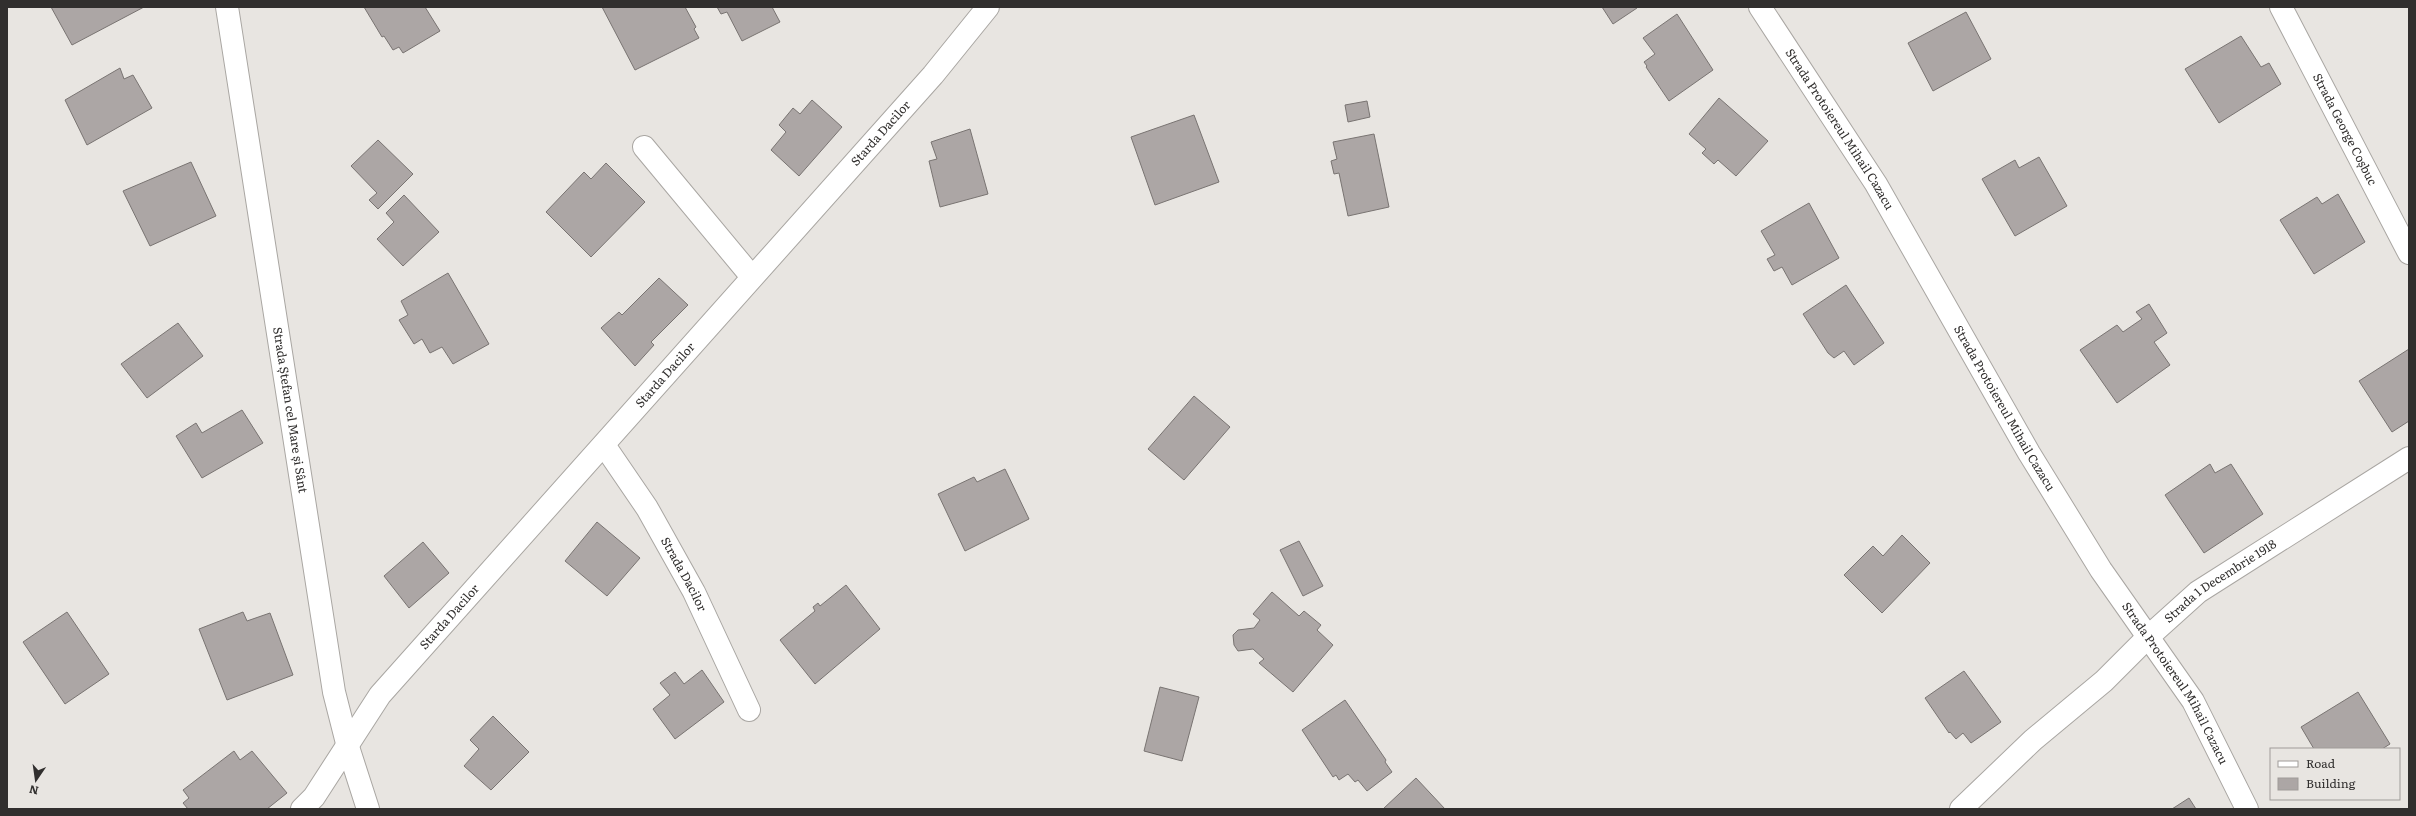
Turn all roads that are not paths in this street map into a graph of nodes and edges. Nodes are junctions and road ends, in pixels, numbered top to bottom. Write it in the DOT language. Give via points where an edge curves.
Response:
graph roads {
  1 [pos="227,7"];
  2 [pos="988,7"];
  3 [pos="1760,7"];
  4 [pos="2281,7"];
  5 [pos="644,147"];
  6 [pos="2409,253"];
  7 [pos="752,277"];
  8 [pos="604,445"];
  9 [pos="2409,458"];
  10 [pos="2148,637"];
  11 [pos="749,710"];
  12 [pos="348,747"];
  13 [pos="302,809"];
  14 [pos="368,809"];
  15 [pos="1961,809"];
  16 [pos="2247,809"];
  1 -- 12 [label="street, Strada Ștefan cel Mare și Sânt" via="333,685"];
  2 -- 7 [label="street, Starda Dacilor" via="932,75"];
  3 -- 10 [label="street, Strada Protoiereul Mihail Cazacu" via="1876,184 2029,453 2102,570"];
  4 -- 6 [label="street, Strada George Coșbuc"];
  5 -- 7 [label="street"];
  7 -- 8 [label="street, Starda Dacilor"];
  8 -- 11 [label="street, Strada Dacilor" via="647,508 694,592"];
  8 -- 12 [label="street, Starda Dacilor" via="380,695"];
  9 -- 10 [label="street, Strada 1 Decembrie 1918" via="2198,592"];
  10 -- 15 [label="street, Strada 1 Decembrie 1918" via="2104,680 2033,740"];
  10 -- 16 [label="street, Strada Protoiereul Mihail Cazacu" via="2192,701"];
  12 -- 13 [label="street" via="314,797"];
  12 -- 14 [label="street, Strada Ștefan cel Mare și Sânt"];
}
